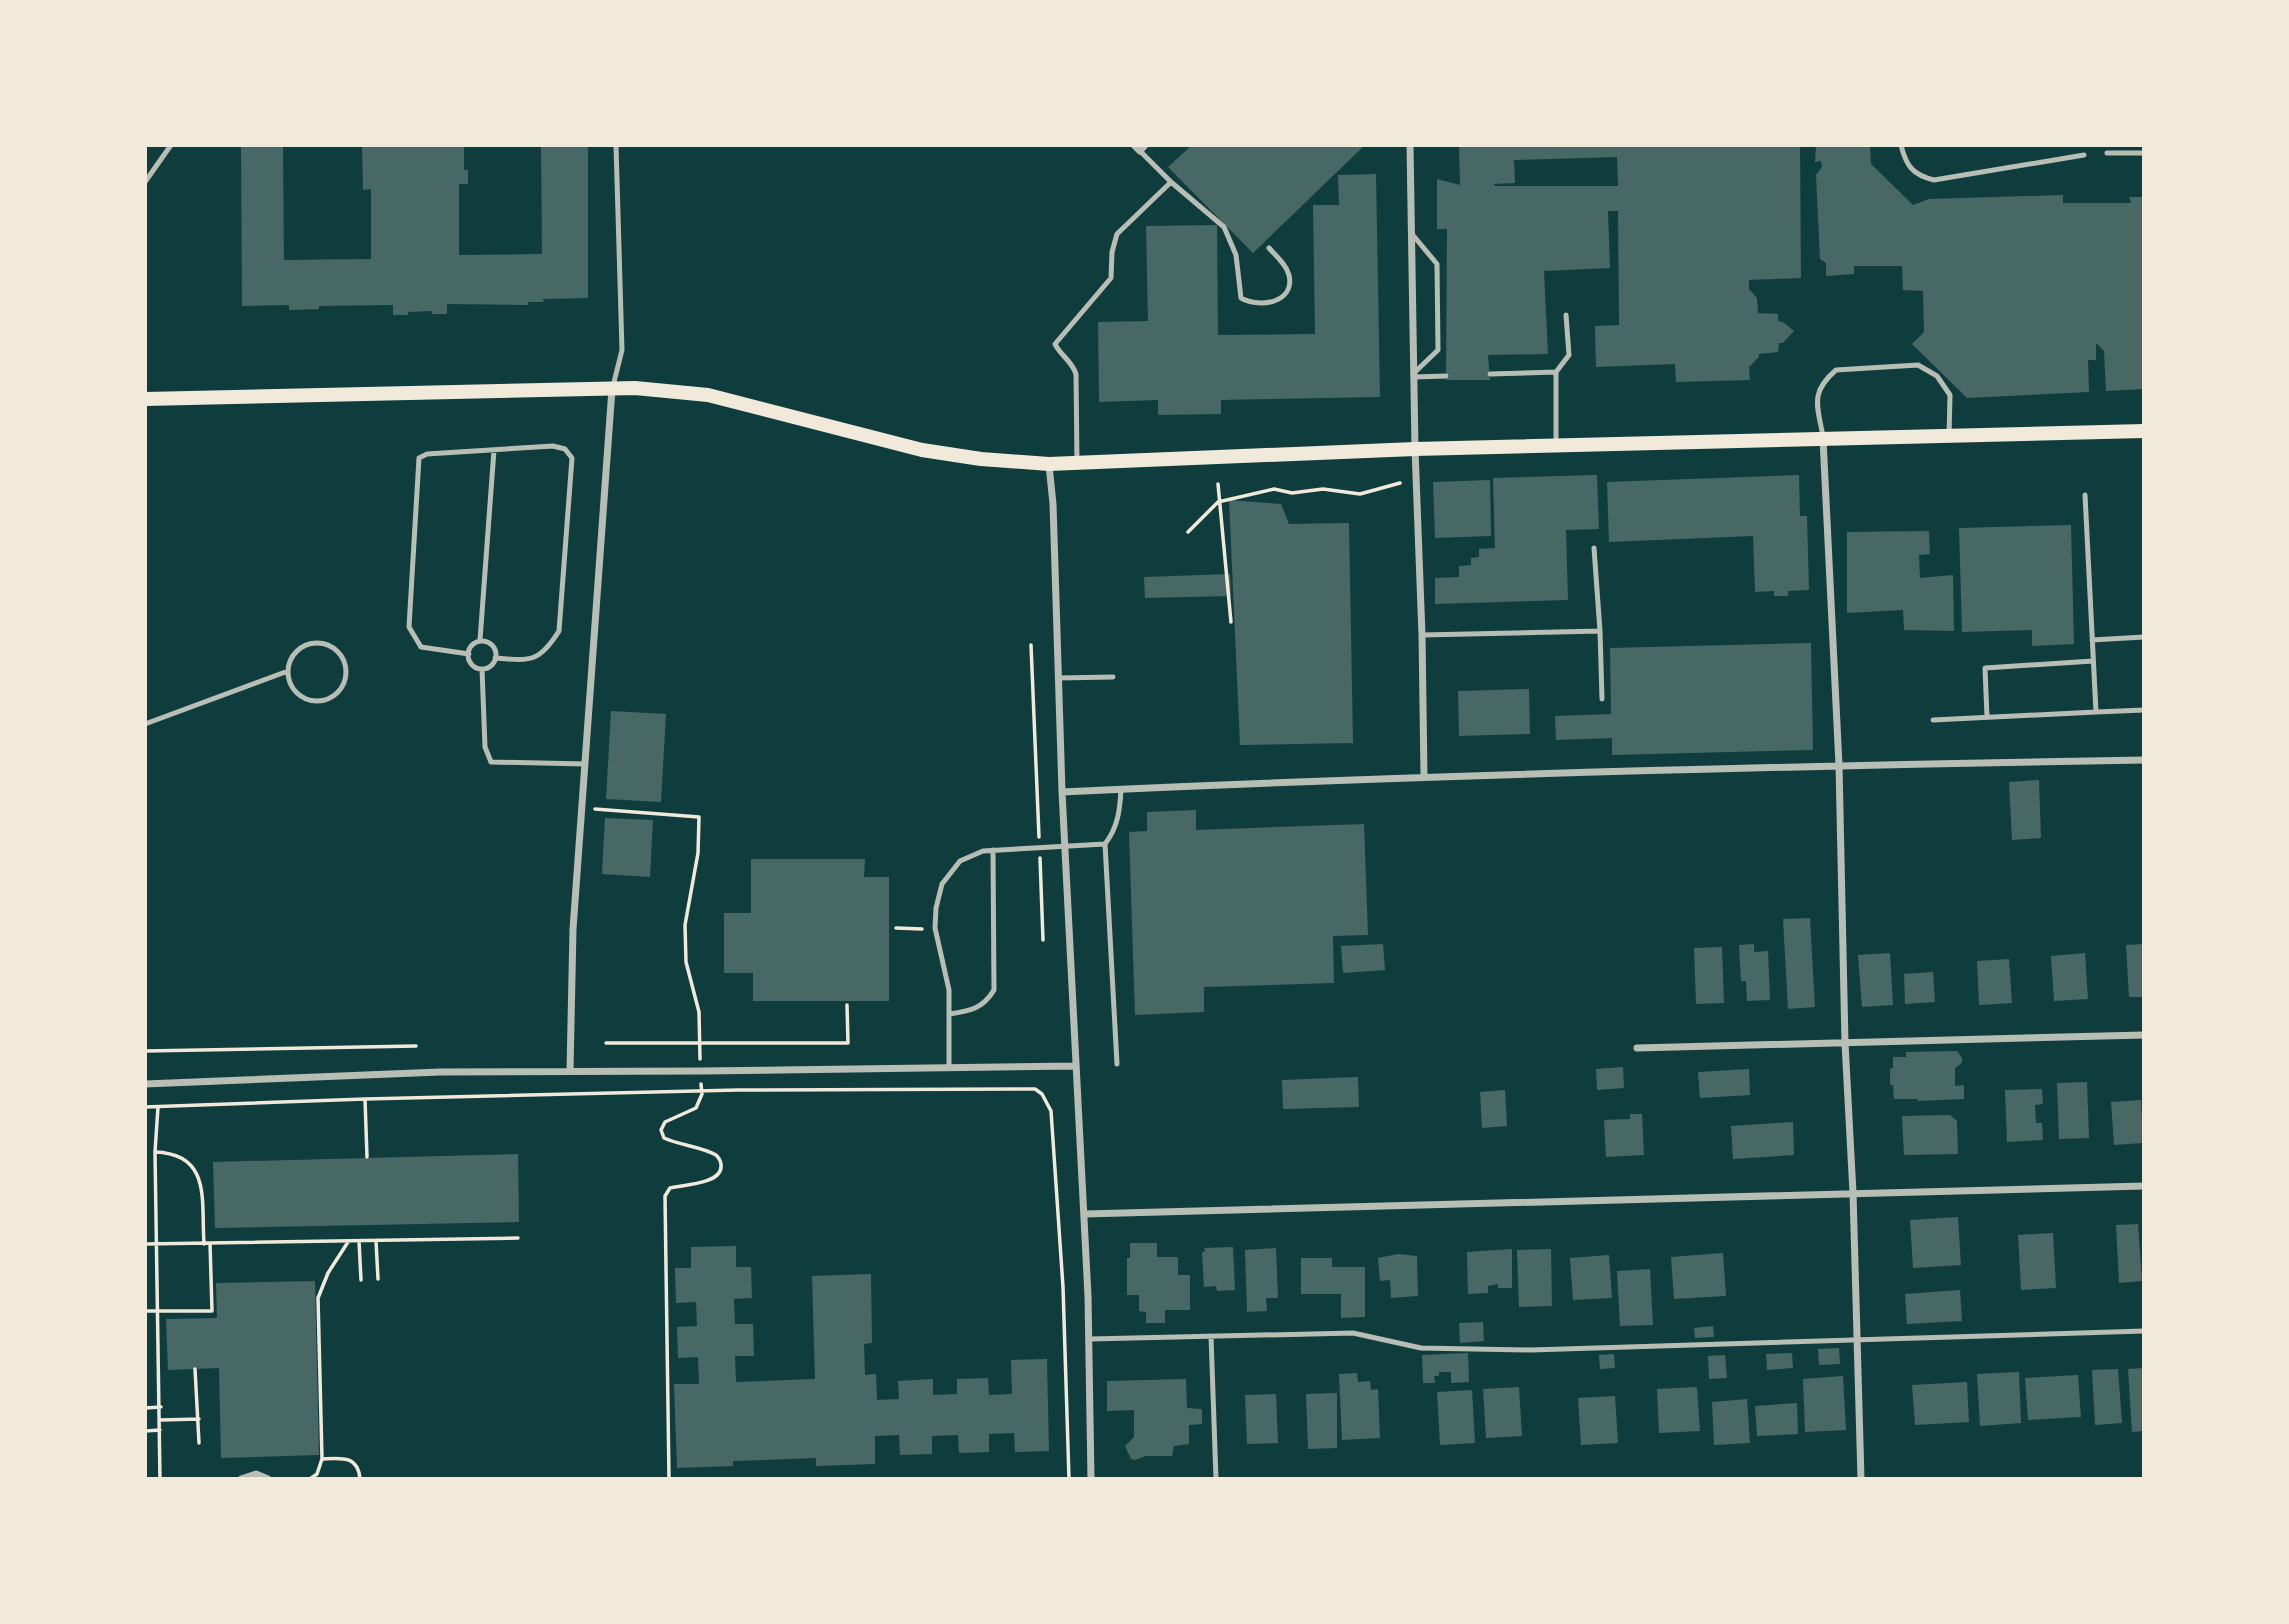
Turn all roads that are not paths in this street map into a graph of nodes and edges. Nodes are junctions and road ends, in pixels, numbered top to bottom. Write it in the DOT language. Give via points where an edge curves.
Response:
graph roads {
  1 [pos="171,145"];
  2 [pos="616,145"];
  3 [pos="1410,145"];
  4 [pos="1901,145"];
  5 [pos="1140,147"];
  6 [pos="2107,153"];
  7 [pos="2144,153"];
  8 [pos="2084,155"];
  9 [pos="1171,182"];
  10 [pos="145,183"];
  11 [pos="1412,233"];
  12 [pos="1269,248"];
  13 [pos="1566,315"];
  14 [pos="1556,372"];
  15 [pos="1490,374"];
  16 [pos="1414,375"];
  17 [pos="1446,376"];
  18 [pos="612,388"];
  19 [pos="145,391"];
  20 [pos="195,396"];
  21 [pos="145,399"];
  22 [pos="2144,431"];
  23 [pos="1949,436"];
  24 [pos="1823,439"];
  25 [pos="1556,445"];
  26 [pos="1415,449"];
  27 [pos="494,450"];
  28 [pos="1077,463"];
  29 [pos="1049,464"];
  30 [pos="2085,495"];
  31 [pos="1594,548"];
  32 [pos="1600,631"];
  33 [pos="1422,635"];
  34 [pos="2144,637"];
  35 [pos="480,640"];
  36 [pos="2092,640"];
  37 [pos="469,654"];
  38 [pos="495,658"];
  39 [pos="2093,661"];
  40 [pos="482,669"];
  41 [pos="288,671"];
  42 [pos="1113,677"];
  43 [pos="1058,678"];
  44 [pos="1602,699"];
  45 [pos="2144,710"];
  46 [pos="2096,712"];
  47 [pos="1987,717"];
  48 [pos="1933,720"];
  49 [pos="145,724"];
  50 [pos="2144,760"];
  51 [pos="585,764"];
  52 [pos="1839,765"];
  53 [pos="1424,776"];
  54 [pos="1121,789"];
  55 [pos="1062,792"];
  56 [pos="1105,844"];
  57 [pos="1065,846"];
  58 [pos="993,850"];
  59 [pos="949,1014"];
  60 [pos="2144,1035"];
  61 [pos="1845,1043"];
  62 [pos="1637,1048"];
  63 [pos="1117,1065"];
  64 [pos="1076,1066"];
  65 [pos="949,1067"];
  66 [pos="570,1071"];
  67 [pos="145,1084"];
  68 [pos="2144,1186"];
  69 [pos="1853,1193"];
  70 [pos="1085,1214"];
  71 [pos="2144,1331"];
  72 [pos="1211,1336"];
  73 [pos="1090,1339"];
  74 [pos="1855,1339"];
  75 [pos="241,1479"];
  76 [pos="268,1479"];
  77 [pos="1091,1479"];
  78 [pos="1216,1479"];
  79 [pos="1861,1479"];
  1 -- 10 [label="lane"];
  2 -- 18 [label="lane" via="622,350"];
  3 -- 11 [label="street"];
  4 -- 8 [label="lane" via="1910,170 1934,180"];
  5 -- 9 [label="lane"];
  6 -- 7 [label="lane"];
  9 -- 12 [label="lane" via="1224,227 1236,255 1241,298 1252,304 1271,303 1286,291 1290,278"];
  9 -- 28 [label="lane" via="1117,234 1111,278 1055,344 1076,374"];
  11 -- 16 [label="street"];
  11 -- 16 [label="lane" via="1437,264 1438,350"];
  13 -- 14 [label="lane" via="1569,355"];
  14 -- 15 [label="lane"];
  14 -- 25 [label="lane"];
  16 -- 17 [label="lane"];
  16 -- 26 [label="street"];
  18 -- 20 [label="main road"];
  18 -- 29 [label="main road" via="708,395 922,450"];
  18 -- 51 [label="street"];
  19 -- 20 [label="main road"];
  20 -- 21 [label="main road"];
  22 -- 23 [label="main road"];
  23 -- 24 [label="main road"];
  23 -- 24 [label="lane" via="1950,396 1937,376 1917,365 1836,370 1816,398"];
  24 -- 25 [label="main road"];
  24 -- 52 [label="street"];
  25 -- 26 [label="main road"];
  26 -- 28 [label="main road"];
  26 -- 33 [label="street"];
  27 -- 35 [label="lane"];
  27 -- 37 [label="lane" via="427,454 419,458 417,466 409,627 421,647"];
  27 -- 38 [label="lane" via="553,446 565,449 572,458 559,632 547,651 524,661"];
  28 -- 29 [label="main road"];
  29 -- 43 [label="street"];
  30 -- 36 [label="lane"];
  31 -- 32 [label="lane"];
  32 -- 33 [label="lane"];
  32 -- 44 [label="lane"];
  33 -- 53 [label="street"];
  34 -- 36 [label="lane"];
  35 -- 37 [label="lane" via="468,649"];
  35 -- 38 [label="lane" via="494,648"];
  36 -- 39 [label="lane"];
  37 -- 40 [label="lane" via="471,663"];
  38 -- 40 [label="lane"];
  39 -- 46 [label="lane"];
  39 -- 47 [label="lane" via="1986,668"];
  40 -- 51 [label="lane" via="485,747 491,762"];
  41 -- 41 [label="lane" via="288,663 303,645 327,644 344,659 345,682 330,700 307,701 290,686"];
  41 -- 49 [label="lane"];
  42 -- 43 [label="lane"];
  43 -- 55 [label="street"];
  45 -- 46 [label="lane"];
  46 -- 47 [label="lane"];
  47 -- 48 [label="lane"];
  50 -- 52 [label="street"];
  51 -- 66 [label="street" via="573,929"];
  52 -- 53 [label="street"];
  52 -- 61 [label="street"];
  53 -- 54 [label="street"];
  54 -- 55 [label="street"];
  54 -- 56 [label="lane" via="1116,826"];
  55 -- 57 [label="street"];
  56 -- 57 [label="lane"];
  56 -- 63 [label="lane"];
  57 -- 58 [label="lane"];
  57 -- 64 [label="street"];
  58 -- 59 [label="lane" via="994,990 985,1004"];
  58 -- 59 [label="lane" via="960,861 942,884 935,928 949,990"];
  59 -- 65 [label="lane"];
  60 -- 61 [label="street"];
  61 -- 62 [label="street"];
  61 -- 69 [label="street"];
  64 -- 65 [label="street"];
  64 -- 70 [label="street"];
  65 -- 66 [label="street"];
  66 -- 67 [label="street"];
  68 -- 69 [label="street"];
  69 -- 70 [label="street"];
  69 -- 74 [label="street"];
  70 -- 73 [label="street"];
  71 -- 74 [label="lane"];
  72 -- 73 [label="lane"];
  72 -- 74 [label="lane" via="1353,1333 1421,1348 1531,1350"];
  72 -- 78 [label="lane"];
  73 -- 77 [label="street"];
  74 -- 79 [label="street"];
  75 -- 76 [label="street" via="257,1474"];
}
